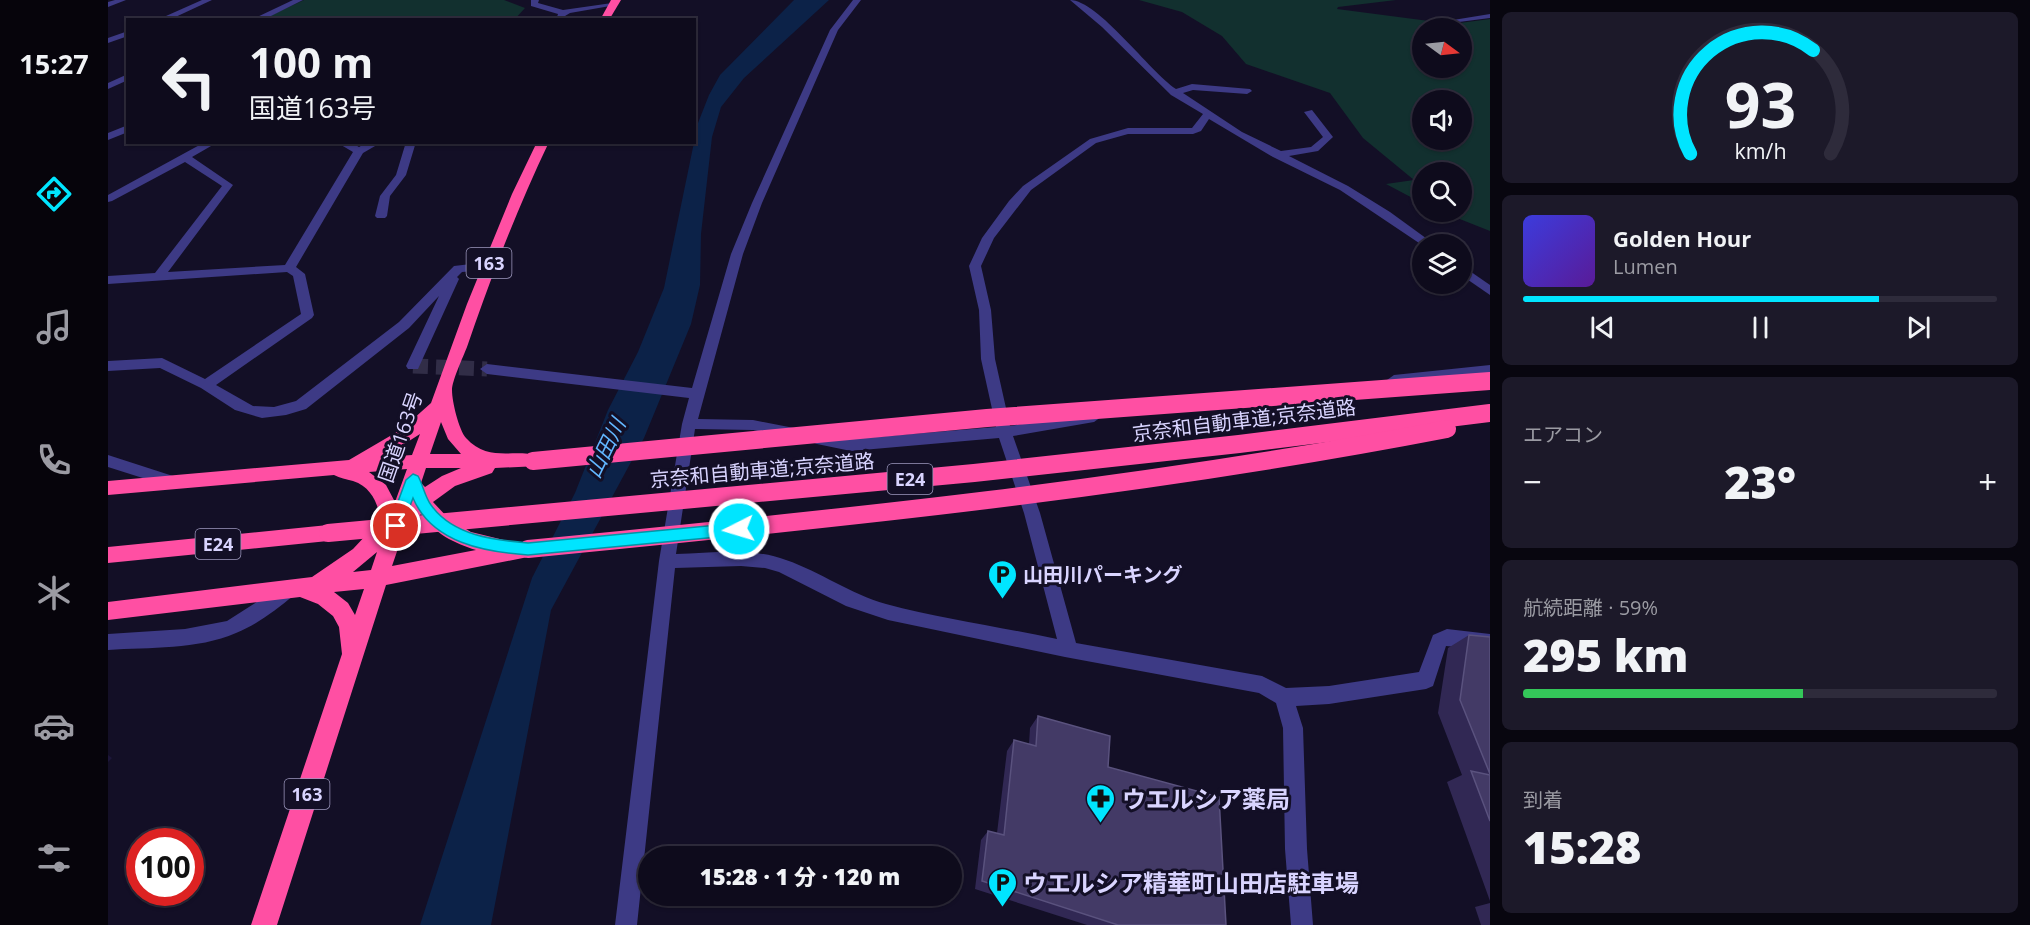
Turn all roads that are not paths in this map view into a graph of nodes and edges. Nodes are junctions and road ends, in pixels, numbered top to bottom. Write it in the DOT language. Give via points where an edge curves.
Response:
graph roads {
  1 [pos="122,0"];
  2 [pos="208,0"];
  3 [pos="299,0"];
  4 [pos="535,0"];
  5 [pos="857,0"];
  6 [pos="1074,0"];
  7 [pos="614,3"];
  8 [pos="108,5"];
  9 [pos="562,16"];
  10 [pos="1490,16"];
  11 [pos="166,18"];
  12 [pos="259,18"];
  13 [pos="605,18"];
  14 [pos="1472,18"];
  15 [pos="126,34"];
  16 [pos="111,38"];
  17 [pos="126,41"];
  18 [pos="126,78"];
  19 [pos="108,86"];
  20 [pos="1247,91"];
  21 [pos="1174,93"];
  22 [pos="1309,112"];
  23 [pos="1207,115"];
  24 [pos="126,129"];
  25 [pos="108,137"];
  26 [pos="210,144"];
  27 [pos="344,144"];
  28 [pos="373,144"];
  29 [pos="410,144"];
  30 [pos="542,144"];
  31 [pos="359,151"];
  32 [pos="1277,155"];
  33 [pos="186,158"];
  34 [pos="108,199"];
  35 [pos="381,216"];
  36 [pos="1414,234"];
  37 [pos="488,266"];
  38 [pos="289,268"];
  39 [pos="458,268"];
  40 [pos="158,277"];
  41 [pos="1472,277"];
  42 [pos="108,280"];
  43 [pos="1490,291"];
  44 [pos="108,366"];
  45 [pos="413,366"];
  46 [pos="487,369"];
  47 [pos="1490,370"];
  48 [pos="1490,381"];
  49 [pos="206,385"];
  50 [pos="688,393"];
  51 [pos="442,394"];
  52 [pos="1490,413"];
  53 [pos="1490,420"];
  54 [pos="689,424"];
  55 [pos="1004,432"];
  56 [pos="108,461"];
  57 [pos="492,461"];
  58 [pos="524,461"];
  59 [pos="419,462"];
  60 [pos="345,467"];
  61 [pos="321,469"];
  62 [pos="171,481"];
  63 [pos="108,488"];
  64 [pos="414,499"];
  65 [pos="392,529"];
  66 [pos="469,551"];
  67 [pos="108,555"];
  68 [pos="667,561"];
  69 [pos="378,578"];
  70 [pos="295,589"];
  71 [pos="108,611"];
  72 [pos="108,642"];
  73 [pos="1490,642"];
  74 [pos="1069,649"];
  75 [pos="350,664"];
  76 [pos="1284,697"];
  77 [pos="264,925"];
  78 [pos="626,925"];
  79 [pos="1302,925"];
  1 -- 8 [label="street"];
  2 -- 11 [label="street"];
  3 -- 12 [label="street"];
  4 -- 9 [label="street" via="534,4"];
  5 -- 50 [label="street" via="834,30 757,203"];
  6 -- 21 [label="street"];
  7 -- 9 [label="street"];
  7 -- 13 [label="highway"];
  10 -- 14 [label="street"];
  15 -- 16 [label="street"];
  16 -- 17 [label="street"];
  18 -- 19 [label="street"];
  20 -- 21 [label="street" via="1192,87"];
  21 -- 23 [label="street"];
  22 -- 32 [label="street" via="1328,137 1314,148"];
  23 -- 32 [label="street"];
  23 -- 55 [label="street" via="1193,131 1128,131 1093,141 1027,189 988,238 975,266 985,310 988,359"];
  24 -- 25 [label="street"];
  26 -- 33 [label="street"];
  27 -- 31 [label="street"];
  28 -- 31 [label="street"];
  29 -- 35 [label="street" via="401,175 385,196"];
  30 -- 37 [label="highway, 国道163号 / 163"];
  31 -- 38 [label="street"];
  32 -- 36 [label="street" via="1344,188"];
  33 -- 34 [label="street"];
  33 -- 40 [label="street" via="228,185"];
  37 -- 39 [label="street"];
  37 -- 51 [label="highway, 国道163号 / 163"];
  38 -- 40 [label="street"];
  38 -- 49 [label="street" via="300,274 308,315"];
  39 -- 45 [label="street"];
  39 -- 49 [label="street" via="404,325 301,405 288,410 252,411 239,408"];
  40 -- 42 [label="street"];
  41 -- 43 [label="street"];
  44 -- 49 [label="street" via="162,363"];
  46 -- 50 [label="street"];
  47 -- 55 [label="street" via="1119,413"];
  48 -- 58 [label="highway, bridge" via="987,418"];
  50 -- 54 [label="street"];
  51 -- 57 [label="highway" via="456,440 474,455"];
  51 -- 59 [label="highway, 国道163号 / 163"];
  51 -- 60 [label="highway" via="423,421 399,442"];
  52 -- 67 [label="highway, 京奈和自動車道;京奈道路 / E24, bridge" via="974,472"];
  53 -- 66 [label="highway, bridge" via="1265,462 1044,496 528,549"];
  54 -- 55 [label="street" via="753,425 851,445"];
  54 -- 68 [label="street"];
  55 -- 74 [label="street" via="1032,513"];
  56 -- 62 [label="street"];
  57 -- 58 [label="highway"];
  57 -- 59 [label="highway"];
  58 -- 64 [label="highway" via="462,474"];
  59 -- 60 [label="highway"];
  59 -- 64 [label="highway, 国道163号 / 163" via="413,480"];
  60 -- 61 [label="highway"];
  61 -- 62 [label="highway"];
  61 -- 65 [label="highway" via="344,471 381,490"];
  62 -- 63 [label="highway"];
  64 -- 65 [label="highway"];
  64 -- 66 [label="highway"];
  65 -- 69 [label="highway, 163"];
  65 -- 70 [label="highway" via="338,572"];
  66 -- 69 [label="highway"];
  68 -- 74 [label="street" via="765,561 852,601 888,612"];
  68 -- 78 [label="street"];
  69 -- 70 [label="highway"];
  69 -- 75 [label="highway, 163"];
  70 -- 71 [label="highway"];
  70 -- 72 [label="street" via="228,628"];
  70 -- 75 [label="highway" via="322,595 344,614 352,643"];
  73 -- 76 [label="street" via="1447,637 1439,641 1426,680 1329,695"];
  74 -- 76 [label="street" via="1262,685"];
  75 -- 77 [label="highway, 163"];
  76 -- 79 [label="street" via="1293,728"];
}
